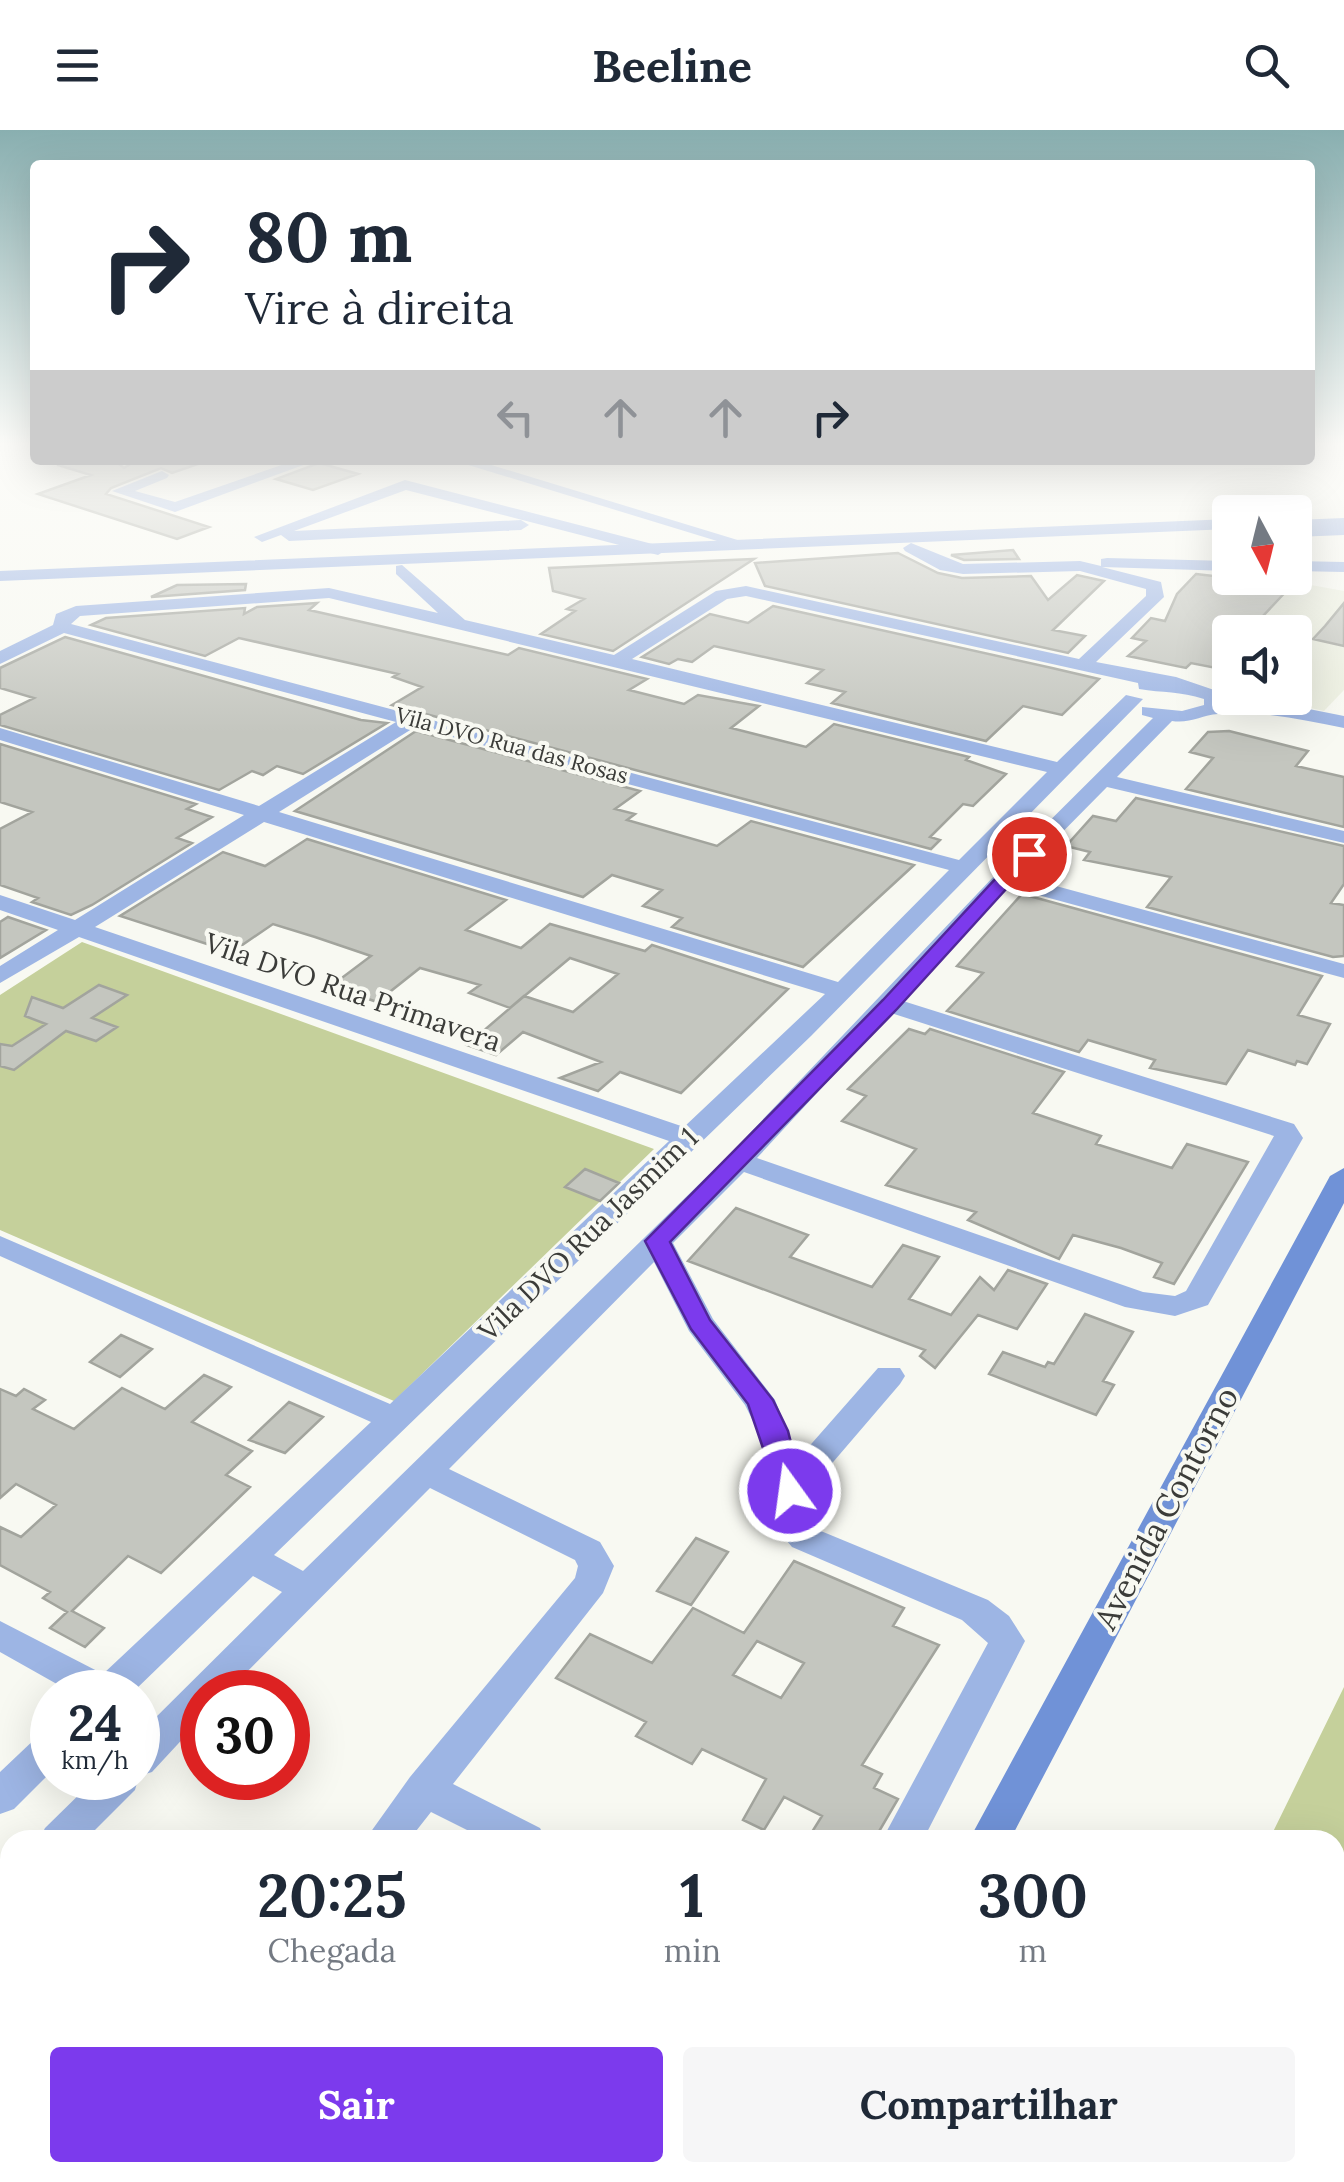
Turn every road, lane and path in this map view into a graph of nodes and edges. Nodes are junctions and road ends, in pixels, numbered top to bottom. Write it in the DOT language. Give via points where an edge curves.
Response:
graph roads {
  1 [pos="623,542"];
  2 [pos="735,542"];
  3 [pos="829,542"];
  4 [pos="892,542"];
  5 [pos="1064,542"];
  6 [pos="746,545"];
  7 [pos="911,548"];
  8 [pos="658,550"];
  9 [pos="1344,554"];
  10 [pos="480,561"];
  11 [pos="1212,565"];
  12 [pos="1080,566"];
  13 [pos="1335,566"];
  14 [pos="402,570"];
  15 [pos="0,581"];
  16 [pos="459,624"];
  17 [pos="58,629"];
  18 [pos="0,636"];
  19 [pos="0,658"];
  20 [pos="617,661"];
  21 [pos="1084,664"];
  22 [pos="1161,682"];
  23 [pos="1132,700"];
  24 [pos="1212,701"];
  25 [pos="1212,703"];
  26 [pos="1308,715"];
  27 [pos="1167,716"];
  28 [pos="415,719"];
  29 [pos="1344,722"];
  30 [pos="0,734"];
  31 [pos="1060,769"];
  32 [pos="1102,779"];
  33 [pos="259,815"];
  34 [pos="1344,837"];
  35 [pos="962,867"];
  36 [pos="1004,879"];
  37 [pos="0,902"];
  38 [pos="76,929"];
  39 [pos="1344,971"];
  40 [pos="0,976"];
  41 [pos="841,992"];
  42 [pos="890,1005"];
  43 [pos="778,1058"];
  44 [pos="821,1074"];
  45 [pos="688,1138"];
  46 [pos="739,1161"];
  47 [pos="1344,1176"];
  48 [pos="658,1241"];
  49 [pos="0,1245"];
  50 [pos="889,1376"];
  51 [pos="393,1419"];
  52 [pos="424,1470"];
  53 [pos="790,1491"];
  54 [pos="252,1559"];
  55 [pos="305,1589"];
  56 [pos="0,1635"];
  57 [pos="65,1670"];
  58 [pos="130,1670"];
  59 [pos="226,1670"];
  60 [pos="180,1717"];
  61 [pos="160,1737"];
  62 [pos="30,1768"];
  63 [pos="424,1789"];
  64 [pos="0,1797"];
  65 [pos="99,1800"];
  66 [pos="70,1830"];
  67 [pos="393,1830"];
  68 [pos="506,1830"];
  69 [pos="907,1830"];
  70 [pos="994,1830"];
  1 -- 8 [label="street"];
  2 -- 6 [label="street"];
  3 -- 6 [label="street"];
  4 -- 10 [label="street"];
  5 -- 7 [label="street"];
  6 -- 8 [label="street"];
  7 -- 10 [label="street"];
  7 -- 12 [label="street" via="963,569"];
  8 -- 10 [label="street"];
  9 -- 13 [label="street"];
  10 -- 14 [label="street"];
  10 -- 15 [label="street"];
  11 -- 12 [label="street"];
  12 -- 21 [label="street" via="1158,591"];
  14 -- 15 [label="street"];
  14 -- 16 [label="street"];
  16 -- 17 [label="street" via="329,593 90,609 62,618"];
  16 -- 20 [label="street"];
  17 -- 18 [label="street"];
  17 -- 19 [label="street"];
  17 -- 28 [label="street, Vila DVO Rua das Rosas"];
  20 -- 21 [label="street" via="736,591"];
  20 -- 31 [label="street"];
  21 -- 22 [label="street"];
  22 -- 23 [label="street, Vila DVO Rua Jasmim 1" via="1135,690"];
  22 -- 24 [label="street" via="1191,686"];
  23 -- 27 [label="street"];
  23 -- 31 [label="street, Vila DVO Rua Jasmim 1"];
  25 -- 27 [label="street" via="1196,716"];
  26 -- 29 [label="street"];
  27 -- 32 [label="street"];
  28 -- 33 [label="street"];
  28 -- 35 [label="street, Vila DVO Rua das Rosas"];
  30 -- 33 [label="street"];
  31 -- 35 [label="street, Vila DVO Rua Jasmim 1"];
  32 -- 34 [label="street"];
  32 -- 36 [label="street"];
  33 -- 38 [label="street"];
  33 -- 41 [label="street"];
  35 -- 41 [label="street, Vila DVO Rua Jasmim 1"];
  36 -- 39 [label="street"];
  36 -- 42 [label="street"];
  37 -- 38 [label="street, Vila DVO Rua Primavera"];
  38 -- 40 [label="street"];
  38 -- 45 [label="street, Vila DVO Rua Primavera"];
  41 -- 43 [label="street, Vila DVO Rua Jasmim 1"];
  42 -- 44 [label="street"];
  42 -- 46 [label="street" via="1284,1130 1290,1138 1196,1298 1165,1307 1136,1300"];
  43 -- 44 [label="street"];
  43 -- 45 [label="street, Vila DVO Rua Jasmim 1"];
  44 -- 46 [label="street"];
  45 -- 51 [label="street, Vila DVO Rua Jasmim 1"];
  46 -- 48 [label="street"];
  47 -- 70 [label="main road, Avenida Contorno"];
  48 -- 52 [label="street"];
  48 -- 53 [label="street" via="700,1324 760,1400"];
  49 -- 51 [label="street"];
  50 -- 53 [label="street"];
  51 -- 54 [label="street, Vila DVO Rua Jasmim 1"];
  52 -- 55 [label="street"];
  52 -- 63 [label="street" via="588,1552 596,1566 592,1584"];
  53 -- 69 [label="street" via="782,1510 788,1527 975,1610 1006,1641"];
  54 -- 55 [label="street"];
  54 -- 58 [label="street, Vila DVO Rua Jasmim 1"];
  55 -- 59 [label="street"];
  56 -- 57 [label="street"];
  60 -- 61 [label="street"];
  62 -- 64 [label="street"];
  63 -- 67 [label="street"];
  63 -- 68 [label="street"];
  65 -- 66 [label="street"];
}
